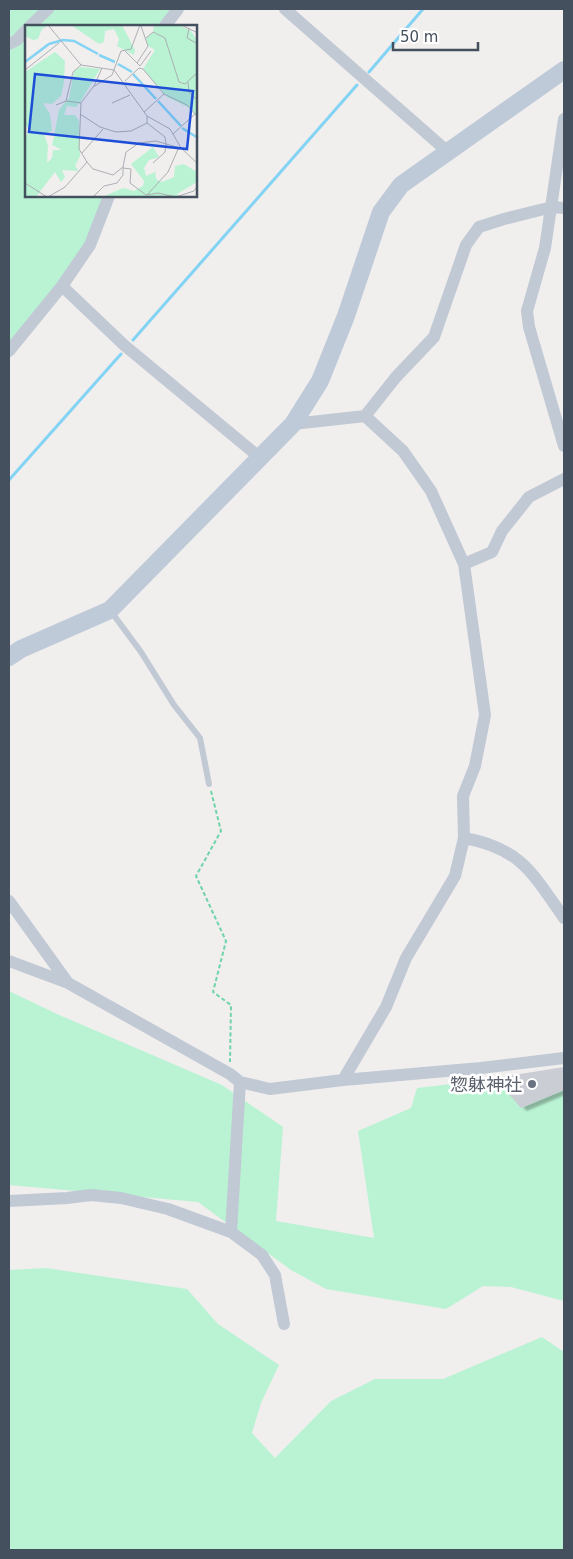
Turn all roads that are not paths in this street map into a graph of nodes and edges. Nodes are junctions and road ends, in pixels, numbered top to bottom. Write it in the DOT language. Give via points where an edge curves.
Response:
graph roads {
  1 [pos="48,9"];
  2 [pos="178,9"];
  3 [pos="285,9"];
  4 [pos="31,25"];
  5 [pos="166,25"];
  6 [pos="25,31"];
  7 [pos="11,44"];
  8 [pos="564,70"];
  9 [pos="564,119"];
  10 [pos="448,152"];
  11 [pos="108,198"];
  12 [pos="558,208"];
  13 [pos="62,286"];
  14 [pos="9,351"];
  15 [pos="365,416"];
  16 [pos="293,424"];
  17 [pos="564,446"];
  18 [pos="259,457"];
  19 [pos="564,479"];
  20 [pos="464,564"];
  21 [pos="110,610"];
  22 [pos="9,658"];
  23 [pos="209,784"];
  24 [pos="464,838"];
  25 [pos="9,901"];
  26 [pos="564,918"];
  27 [pos="9,961"];
  28 [pos="68,983"];
  29 [pos="564,1058"];
  30 [pos="235,1078"];
  31 [pos="344,1080"];
  32 [pos="9,1201"];
  33 [pos="231,1232"];
  34 [pos="284,1324"];
  1 -- 4 [label="street"];
  2 -- 5 [label="street"];
  3 -- 10 [label="street"];
  6 -- 7 [label="street"];
  8 -- 10 [label="street"];
  9 -- 12 [label="street"];
  10 -- 16 [label="street" via="401,185 381,212 320,381"];
  11 -- 13 [label="street" via="90,245"];
  12 -- 15 [label="street" via="480,227 466,244 434,337"];
  12 -- 17 [label="street" via="527,311"];
  13 -- 14 [label="street"];
  13 -- 18 [label="street" via="124,345"];
  15 -- 16 [label="street"];
  15 -- 20 [label="street" via="402,451 431,491"];
  16 -- 18 [label="street"];
  18 -- 21 [label="street"];
  19 -- 20 [label="street" via="529,497 502,531 492,552"];
  20 -- 24 [label="street" via="485,715 475,766 463,796"];
  21 -- 22 [label="street" via="21,649"];
  21 -- 23 [label="lane" via="200,738"];
  24 -- 26 [label="street" via="485,842 516,858 532,873"];
  24 -- 31 [label="street" via="455,876 406,958 386,1007"];
  25 -- 28 [label="street"];
  27 -- 28 [label="street"];
  28 -- 30 [label="street"];
  29 -- 31 [label="street"];
  30 -- 31 [label="street" via="270,1089"];
  30 -- 33 [label="street"];
  32 -- 33 [label="street" via="91,1195 122,1198 168,1209"];
  33 -- 34 [label="street" via="262,1255 276,1274"];
}
